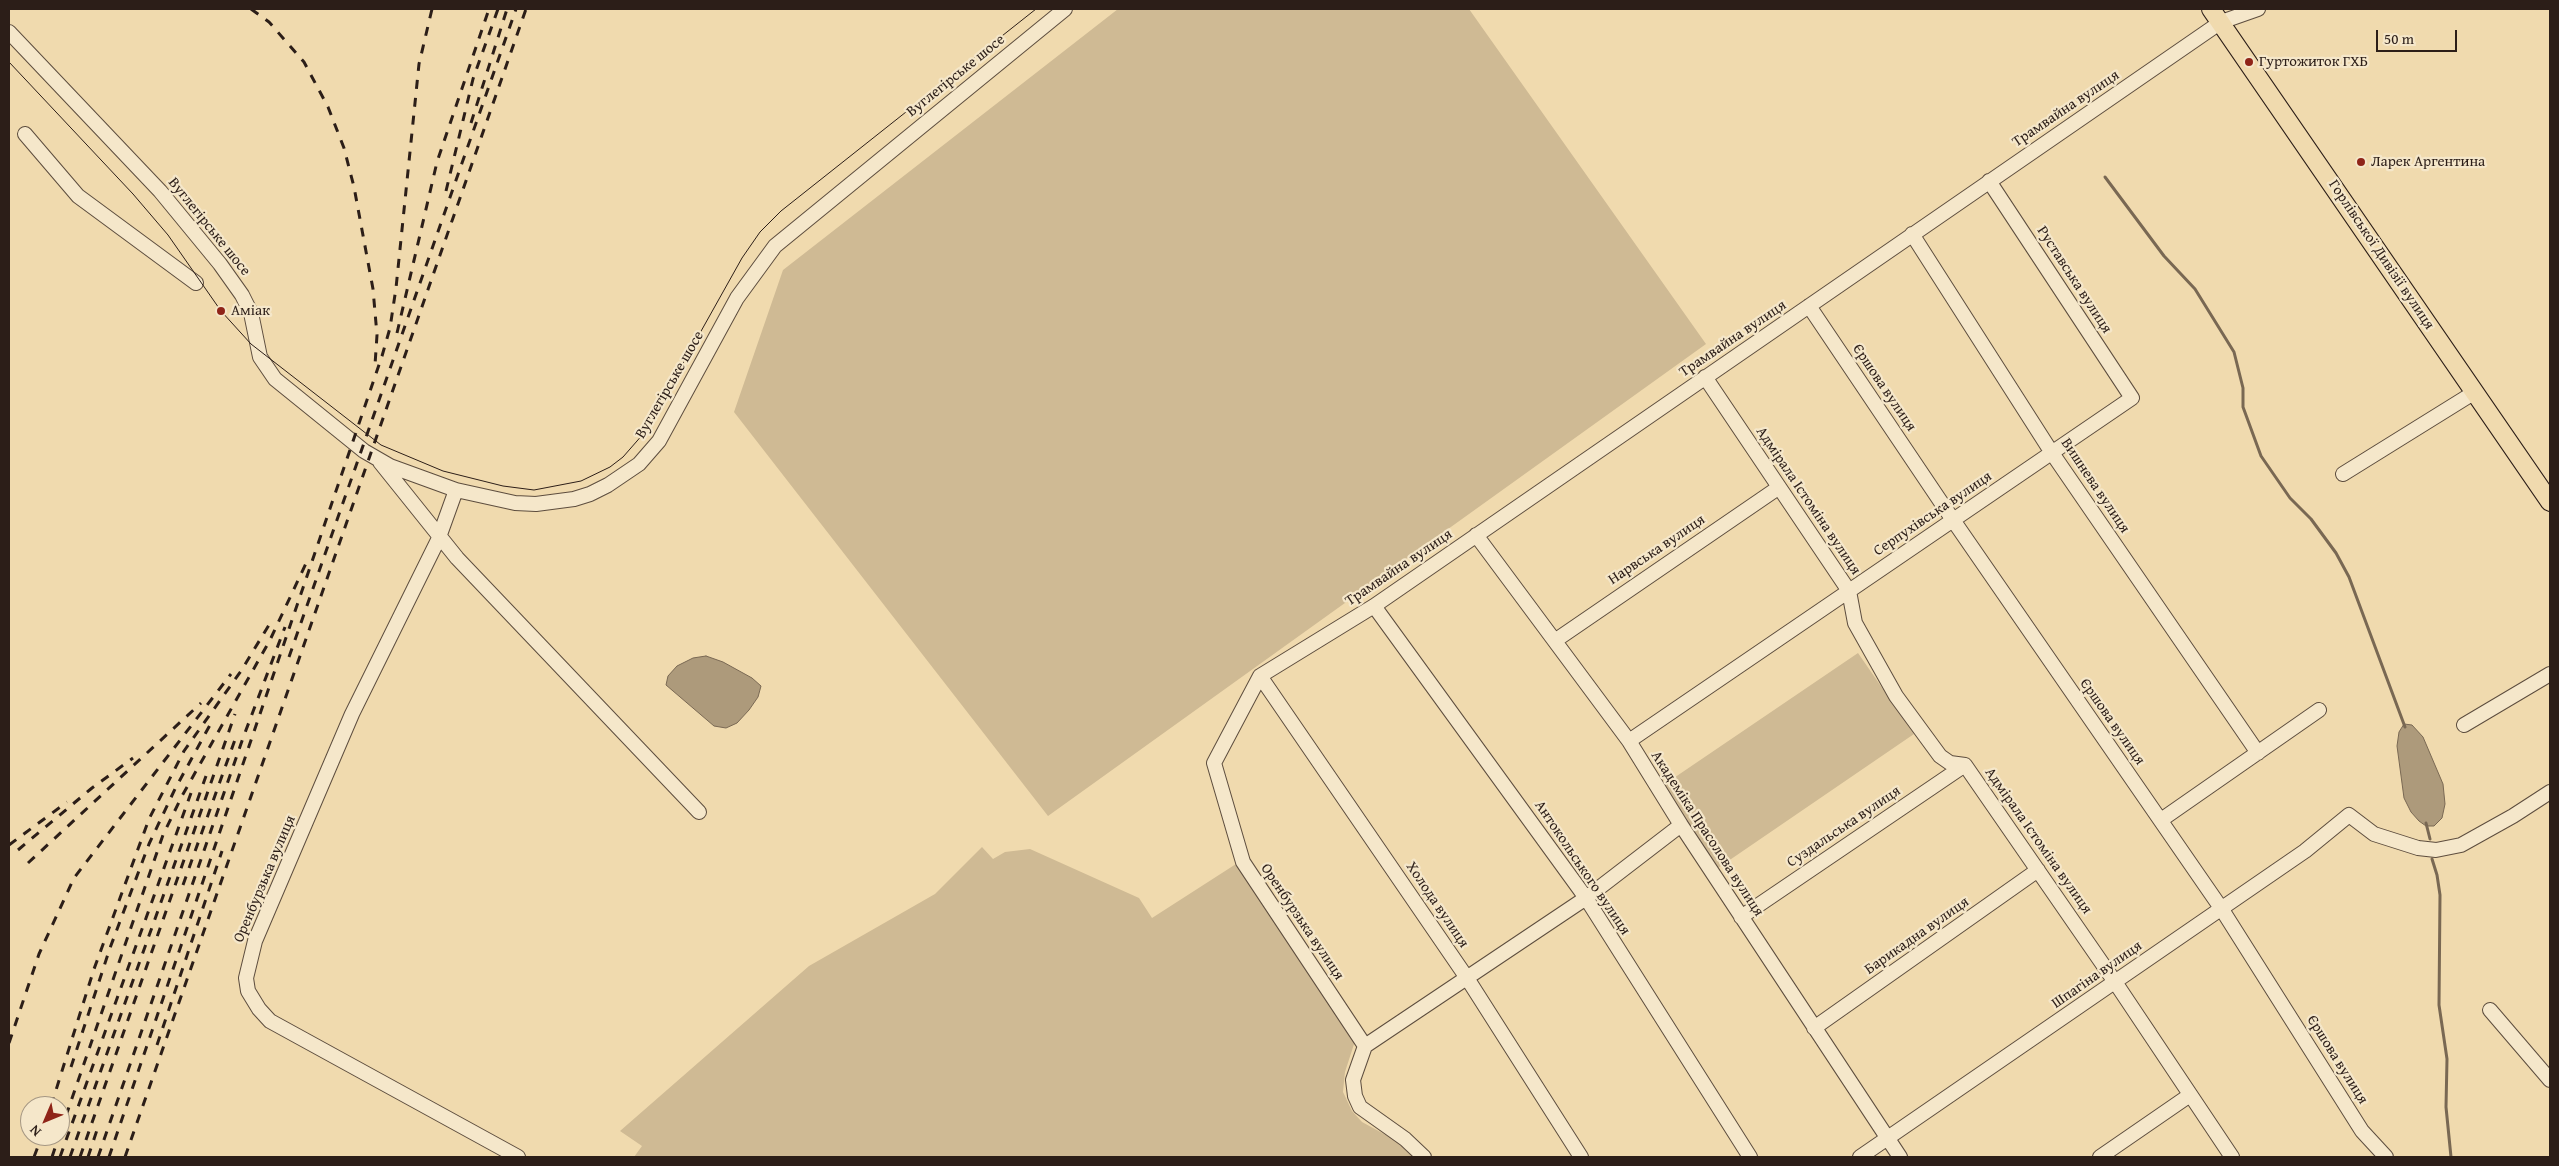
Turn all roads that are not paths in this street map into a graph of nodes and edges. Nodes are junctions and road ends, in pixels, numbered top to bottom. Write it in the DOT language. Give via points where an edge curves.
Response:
graph roads {
  1 [pos="1066,9"];
  2 [pos="2258,9"];
  3 [pos="2216,16"];
  4 [pos="9,32"];
  5 [pos="25,134"];
  6 [pos="1989,181"];
  7 [pos="1912,234"];
  8 [pos="196,284"];
  9 [pos="1809,306"];
  10 [pos="1705,377"];
  11 [pos="2475,392"];
  12 [pos="2132,398"];
  13 [pos="2052,453"];
  14 [pos="378,460"];
  15 [pos="2343,474"];
  16 [pos="1778,488"];
  17 [pos="456,490"];
  18 [pos="2550,502"];
  19 [pos="1953,520"];
  20 [pos="1476,535"];
  21 [pos="439,537"];
  22 [pos="1849,591"];
  23 [pos="1374,606"];
  24 [pos="1556,640"];
  25 [pos="2550,674"];
  26 [pos="1260,676"];
  27 [pos="2319,710"];
  28 [pos="2464,724"];
  29 [pos="1629,741"];
  30 [pos="2258,753"];
  31 [pos="1965,765"];
  32 [pos="2550,792"];
  33 [pos="699,812"];
  34 [pos="2160,820"];
  35 [pos="1681,825"];
  36 [pos="2038,870"];
  37 [pos="1586,898"];
  38 [pos="2221,908"];
  39 [pos="1741,917"];
  40 [pos="1467,978"];
  41 [pos="2115,982"];
  42 [pos="2490,1010"];
  43 [pos="1814,1028"];
  44 [pos="1365,1046"];
  45 [pos="2550,1080"];
  46 [pos="2190,1094"];
  47 [pos="1888,1139"];
  48 [pos="518,1157"];
  49 [pos="1424,1157"];
  50 [pos="1581,1157"];
  51 [pos="1750,1157"];
  52 [pos="1860,1157"];
  53 [pos="1900,1157"];
  54 [pos="2100,1157"];
  55 [pos="2232,1157"];
  56 [pos="2386,1157"];
  1 -- 17 [label="street, Вуглегірське шосе" via="775,246 737,298 659,441 639,464 599,490 556,502 515,503"];
  2 -- 3 [label="street, Трамвайна вулиця"];
  3 -- 6 [label="street, Трамвайна вулиця"];
  3 -- 11 [label="main road, Горлівської Дивізії вулиця"];
  4 -- 14 [label="street, Вуглегірське шосе" via="160,191 220,264 242,295 250,313 260,357 268,372"];
  5 -- 8 [label="street" via="78,196"];
  6 -- 7 [label="street, Трамвайна вулиця"];
  6 -- 12 [label="street, Руставська вулиця"];
  7 -- 9 [label="street, Трамвайна вулиця"];
  7 -- 13 [label="street, Вишнева вулиця"];
  9 -- 10 [label="street, Трамвайна вулиця"];
  9 -- 19 [label="street, Єршова вулиця"];
  10 -- 16 [label="street, Адмірала Істоміна вулиця"];
  10 -- 20 [label="street, Трамвайна вулиця"];
  11 -- 15 [label="street"];
  11 -- 18 [label="main road, Горлівської Дивізії вулиця"];
  12 -- 13 [label="street, Серпухівська вулиця"];
  13 -- 19 [label="street, Серпухівська вулиця"];
  13 -- 30 [label="street, Вишнева вулиця"];
  14 -- 17 [label="street, Вуглегірське шосе"];
  14 -- 21 [label="street"];
  16 -- 22 [label="street, Адмірала Істоміна вулиця"];
  16 -- 24 [label="street, Нарвська вулиця"];
  17 -- 21 [label="street, Оренбурзька вулиця"];
  19 -- 22 [label="street, Серпухівська вулиця"];
  19 -- 34 [label="street, Єршова вулиця"];
  20 -- 23 [label="street, Трамвайна вулиця"];
  20 -- 24 [label="street, Академіка Прасолова вулиця"];
  21 -- 33 [label="street"];
  21 -- 48 [label="street, Оренбурзька вулиця" via="352,714 255,941 246,978 248,991 270,1021"];
  22 -- 29 [label="street, Серпухівська вулиця"];
  22 -- 31 [label="street, Адмірала Істоміна вулиця" via="1855,623 1896,696 1940,756 1950,764"];
  23 -- 26 [label="street, Трамвайна вулиця"];
  23 -- 37 [label="street, Антокольського вулиця"];
  24 -- 29 [label="street, Академіка Прасолова вулиця"];
  25 -- 28 [label="street"];
  26 -- 40 [label="street, Холода вулиця"];
  26 -- 44 [label="street, Оренбурзька вулиця" via="1214,763 1243,862"];
  27 -- 30 [label="street"];
  29 -- 35 [label="street, Академіка Прасолова вулиця"];
  30 -- 34 [label="street"];
  31 -- 36 [label="street, Адмірала Істоміна вулиця"];
  31 -- 39 [label="street, Суздальська вулиця"];
  32 -- 38 [label="street, Шпагіна вулиця" via="2469,841 2436,850 2418,848 2374,834 2349,815 2304,851"];
  34 -- 38 [label="street, Єршова вулиця"];
  35 -- 37 [label="street"];
  35 -- 39 [label="street, Академіка Прасолова вулиця"];
  36 -- 41 [label="street, Адмірала Істоміна вулиця"];
  36 -- 43 [label="street, Барикадна вулиця"];
  37 -- 40 [label="street"];
  37 -- 51 [label="street, Антокольського вулиця"];
  38 -- 41 [label="street, Шпагіна вулиця"];
  38 -- 56 [label="street, Єршова вулиця" via="2362,1131"];
  39 -- 43 [label="street, Академіка Прасолова вулиця"];
  40 -- 44 [label="street"];
  40 -- 50 [label="street, Холода вулиця"];
  41 -- 46 [label="street, Адмірала Істоміна вулиця"];
  41 -- 47 [label="street, Шпагіна вулиця"];
  42 -- 45 [label="street"];
  43 -- 47 [label="street, Академіка Прасолова вулиця"];
  44 -- 49 [label="street" via="1353,1080 1360,1107"];
  46 -- 54 [label="street"];
  46 -- 55 [label="street, Адмірала Істоміна вулиця"];
  47 -- 52 [label="street, Шпагіна вулиця"];
  47 -- 53 [label="street, Академіка Прасолова вулиця"];
}
